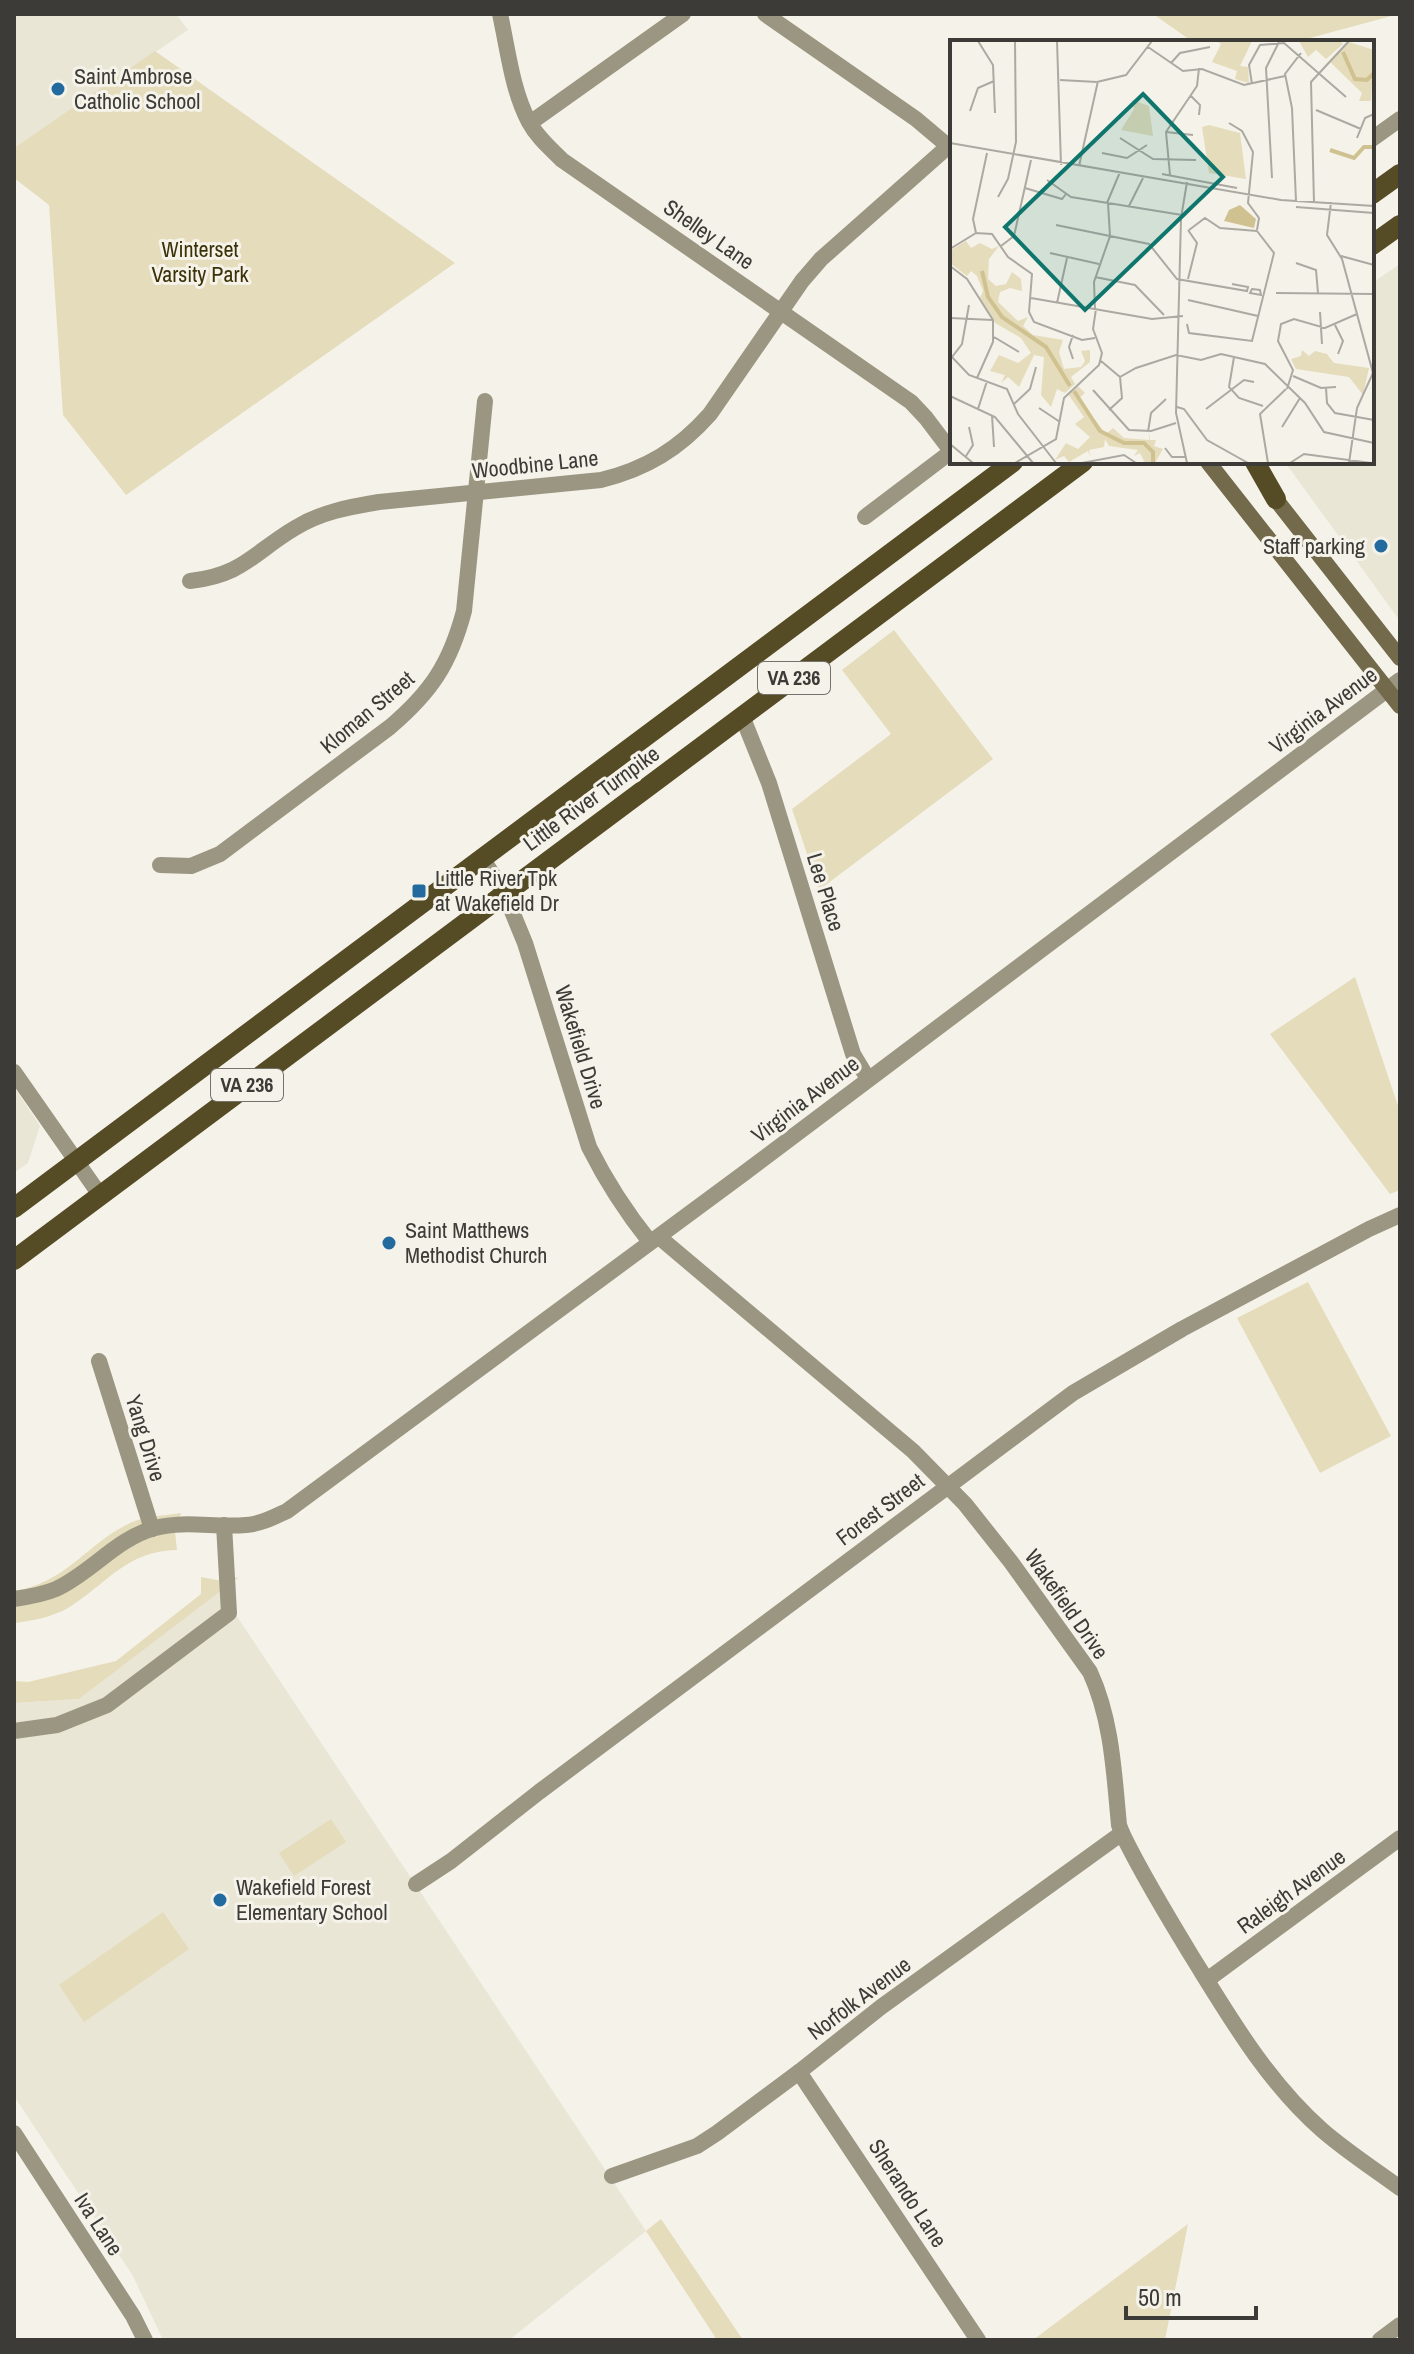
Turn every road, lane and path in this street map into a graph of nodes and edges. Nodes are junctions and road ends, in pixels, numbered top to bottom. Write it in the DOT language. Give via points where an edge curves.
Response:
graph roads {
  1 [pos="500,14"];
  2 [pos="683,14"];
  3 [pos="765,14"];
  4 [pos="1400,119"];
  5 [pos="530,123"];
  6 [pos="1374,138"];
  7 [pos="950,145"];
  8 [pos="1400,174"];
  9 [pos="1374,193"];
  10 [pos="1400,225"];
  11 [pos="1374,244"];
  12 [pos="781,311"];
  13 [pos="485,401"];
  14 [pos="950,448"];
  15 [pos="950,453"];
  16 [pos="1010,464"];
  17 [pos="1080,464"];
  18 [pos="1210,464"];
  19 [pos="1248,464"];
  20 [pos="1256,464"];
  21 [pos="475,493"];
  22 [pos="1276,499"];
  23 [pos="865,517"];
  24 [pos="190,581"];
  25 [pos="1400,658"];
  26 [pos="1393,686"];
  27 [pos="1400,706"];
  28 [pos="742,716"];
  29 [pos="482,858"];
  30 [pos="160,865"];
  31 [pos="504,892"];
  32 [pos="14,1072"];
  33 [pos="868,1079"];
  34 [pos="75,1161"];
  35 [pos="100,1195"];
  36 [pos="14,1208"];
  37 [pos="1400,1215"];
  38 [pos="655,1240"];
  39 [pos="14,1260"];
  40 [pos="99,1361"];
  41 [pos="947,1486"];
  42 [pos="224,1525"];
  43 [pos="152,1529"];
  44 [pos="14,1599"];
  45 [pos="14,1731"];
  46 [pos="1122,1833"];
  47 [pos="1400,1838"];
  48 [pos="416,1884"];
  49 [pos="1207,1980"];
  50 [pos="799,2072"];
  51 [pos="14,2133"];
  52 [pos="612,2176"];
  53 [pos="1400,2188"];
  54 [pos="1400,2325"];
  55 [pos="145,2340"];
  56 [pos="978,2340"];
  57 [pos="1380,2340"];
  1 -- 5 [label="street, Shelley Lane" via="519,99"];
  2 -- 5 [label="street"];
  3 -- 7 [label="street"];
  4 -- 6 [label="street"];
  5 -- 12 [label="street, Shelley Lane" via="562,160"];
  7 -- 12 [label="street, Woodbine Lane" via="821,259"];
  8 -- 9 [label="main road"];
  10 -- 11 [label="main road"];
  12 -- 14 [label="street, Shelley Lane" via="911,402"];
  12 -- 21 [label="street, Woodbine Lane" via="710,414 653,463 601,480"];
  13 -- 21 [label="street, Kloman Street"];
  15 -- 23 [label="street"];
  16 -- 29 [label="main road, Little River Turnpike / VA 236"];
  17 -- 28 [label="main road, Little River Turnpike / VA 236"];
  18 -- 26 [label="main road"];
  19 -- 22 [label="main road"];
  20 -- 22 [label="main road"];
  21 -- 24 [label="street, Woodbine Lane" via="379,502 322,514 231,572"];
  21 -- 30 [label="street, Kloman Street" via="464,611 457,638 432,686 390,727 220,854 191,866"];
  22 -- 25 [label="main road"];
  26 -- 27 [label="main road"];
  26 -- 33 [label="street, Virginia Avenue"];
  28 -- 31 [label="main road, Little River Turnpike / VA 236"];
  28 -- 33 [label="street, Lee Place" via="769,783 853,1054"];
  29 -- 31 [label="street, Wakefield Drive"];
  29 -- 34 [label="main road, Little River Turnpike / VA 236"];
  31 -- 35 [label="main road, Little River Turnpike / VA 236"];
  31 -- 38 [label="street, Wakefield Drive" via="589,1147 626,1212"];
  32 -- 34 [label="street"];
  33 -- 38 [label="street, Virginia Avenue"];
  34 -- 35 [label="street"];
  34 -- 36 [label="main road, Little River Turnpike / VA 236"];
  35 -- 39 [label="main road, Little River Turnpike / VA 236"];
  37 -- 41 [label="street, Forest Street" via="1104,1372"];
  38 -- 41 [label="street, Wakefield Drive" via="913,1451"];
  38 -- 42 [label="street, Virginia Avenue" via="287,1511 257,1523"];
  40 -- 43 [label="street, Yang Drive"];
  41 -- 46 [label="street, Wakefield Drive" via="1011,1562 1090,1672 1106,1717"];
  41 -- 48 [label="street, Forest Street"];
  42 -- 43 [label="street, Virginia Avenue" via="180,1523"];
  42 -- 45 [label="street" via="229,1613 107,1705 57,1725"];
  43 -- 44 [label="street, Virginia Avenue" via="57,1588"];
  46 -- 49 [label="street, Wakefield Drive"];
  46 -- 50 [label="street, Norfolk Avenue"];
  47 -- 49 [label="street, Raleigh Avenue"];
  49 -- 53 [label="street, Wakefield Drive" via="1273,2078 1299,2107"];
  50 -- 52 [label="street, Norfolk Avenue" via="697,2146"];
  50 -- 56 [label="street, Sherando Lane"];
  51 -- 55 [label="street, Iva Lane"];
  54 -- 57 [label="street"];
}
